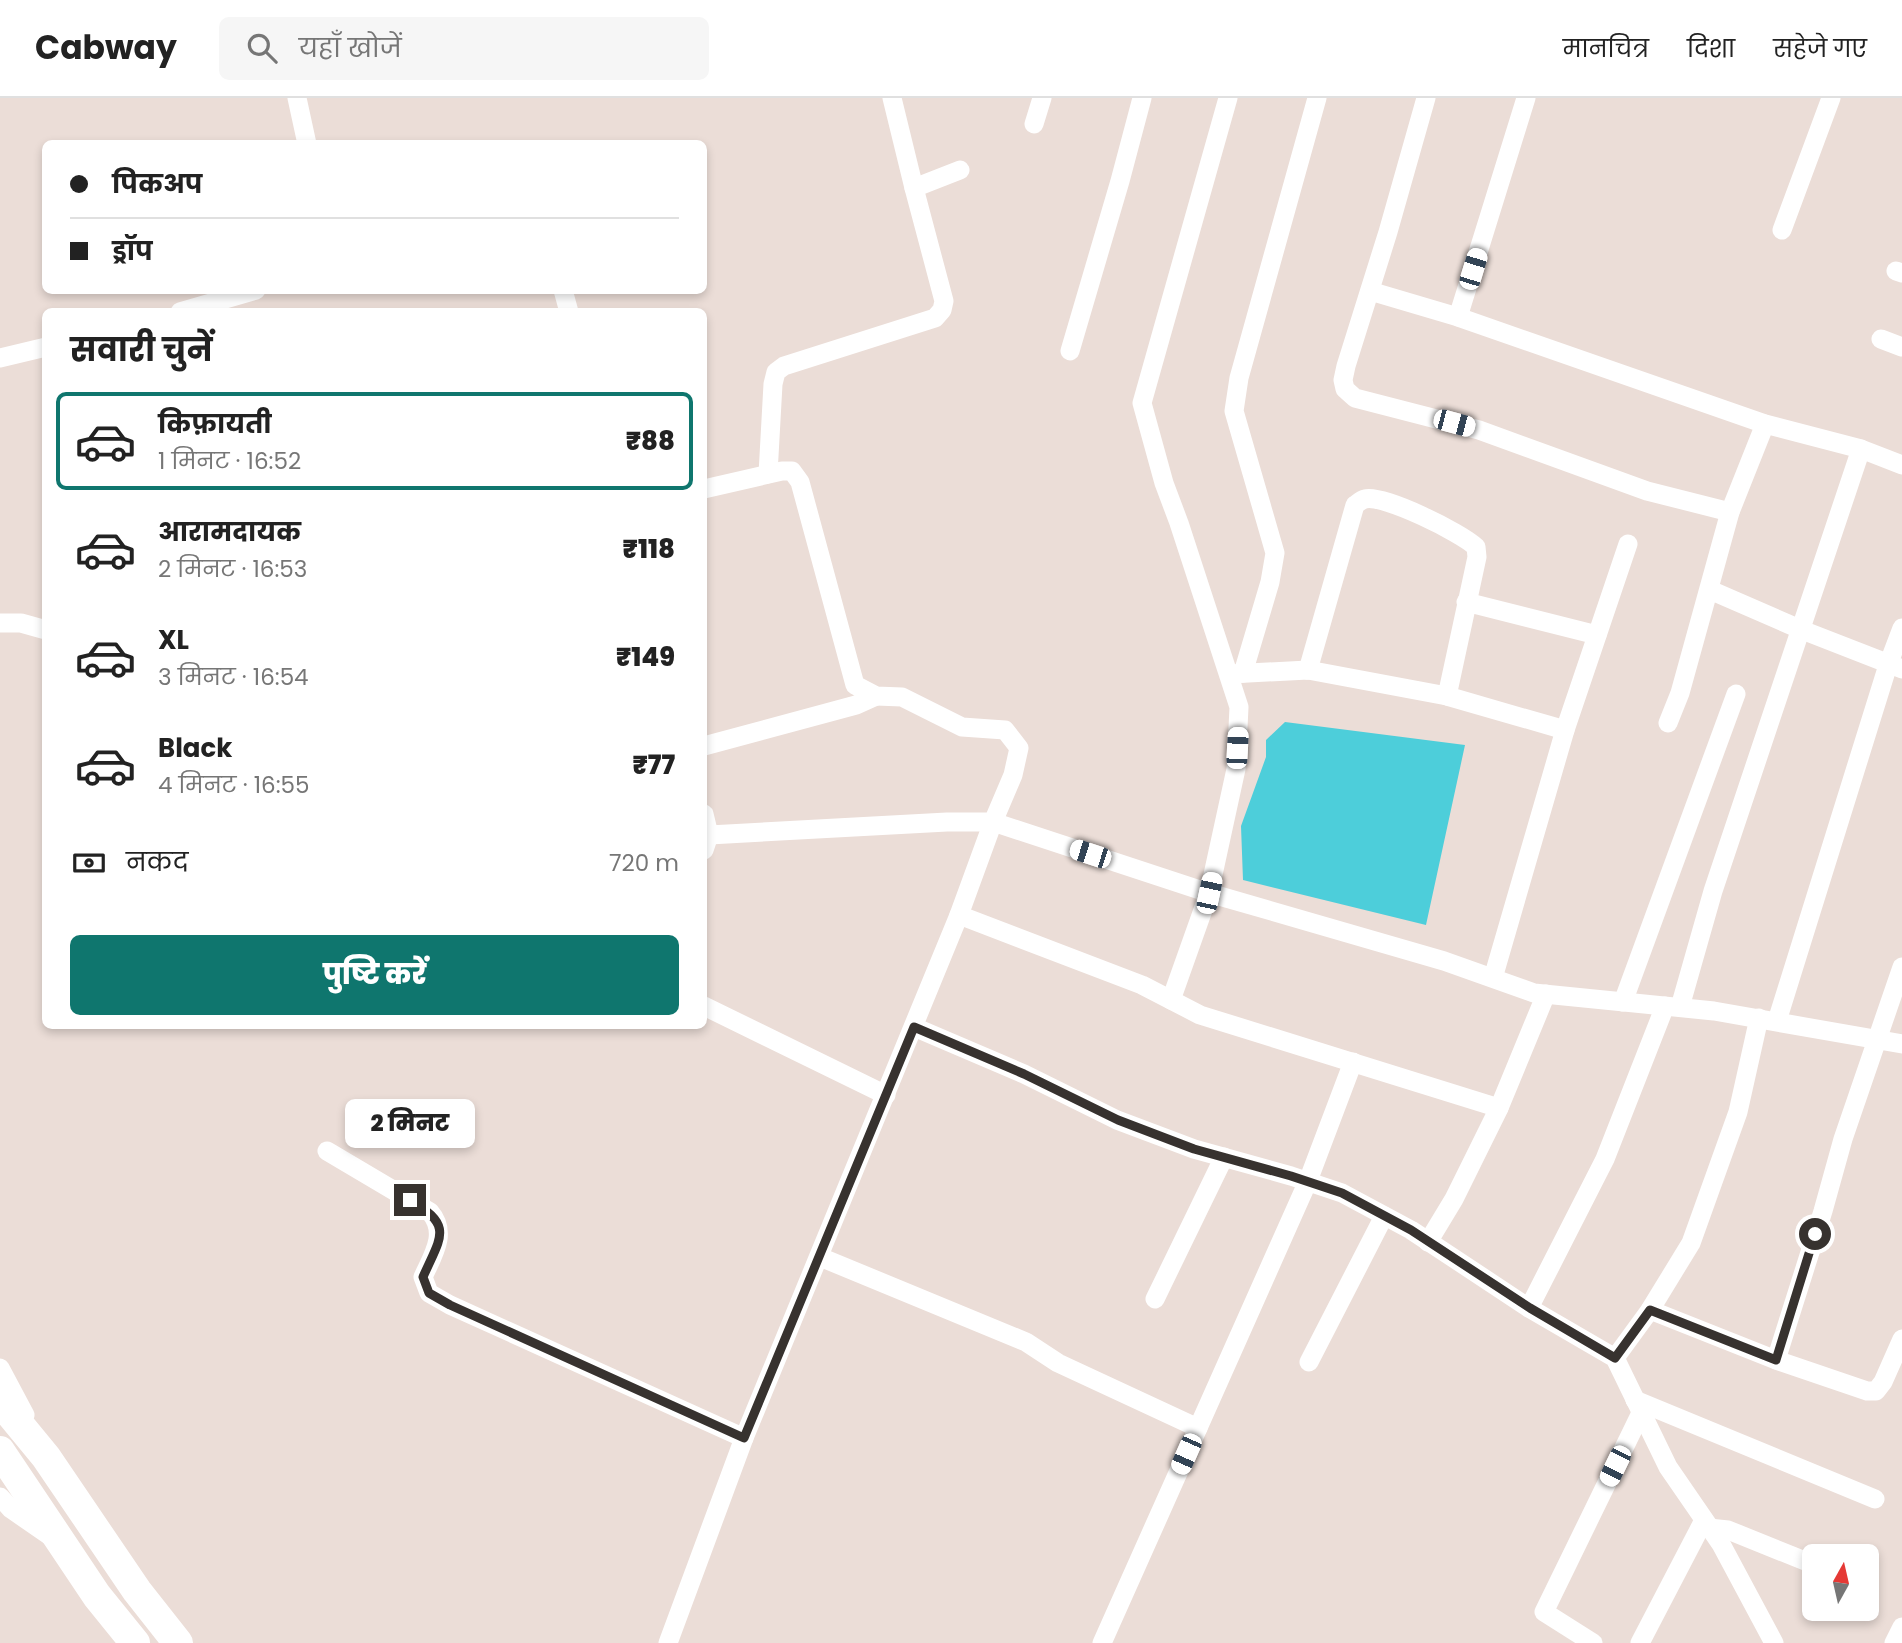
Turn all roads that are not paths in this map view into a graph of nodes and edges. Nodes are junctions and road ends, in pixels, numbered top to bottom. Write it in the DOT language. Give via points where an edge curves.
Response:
graph roads {
  1 [pos="297,98"];
  2 [pos="892,98"];
  3 [pos="1042,98"];
  4 [pos="1142,98"];
  5 [pos="1228,98"];
  6 [pos="1317,98"];
  7 [pos="1426,98"];
  8 [pos="1526,98"];
  9 [pos="1831,98"];
  10 [pos="1034,124"];
  11 [pos="306,140"];
  12 [pos="960,170"];
  13 [pos="914,188"];
  14 [pos="1782,230"];
  15 [pos="1370,291"];
  16 [pos="242,294"];
  17 [pos="194,308"];
  18 [pos="1458,317"];
  19 [pos="1881,339"];
  20 [pos="42,347"];
  21 [pos="1902,347"];
  22 [pos="1070,351"];
  23 [pos="0,358"];
  24 [pos="1765,424"];
  25 [pos="1861,449"];
  26 [pos="1902,465"];
  27 [pos="768,474"];
  28 [pos="707,488"];
  29 [pos="1730,512"];
  30 [pos="1628,544"];
  31 [pos="1710,590"];
  32 [pos="1466,602"];
  33 [pos="0,623"];
  34 [pos="1902,628"];
  35 [pos="42,629"];
  36 [pos="1802,630"];
  37 [pos="1597,635"];
  38 [pos="1895,667"];
  39 [pos="1308,670"];
  40 [pos="1236,673"];
  41 [pos="1736,694"];
  42 [pos="876,696"];
  43 [pos="1447,696"];
  44 [pos="1668,723"];
  45 [pos="1565,730"];
  46 [pos="707,745"];
  47 [pos="993,822"];
  48 [pos="707,843"];
  49 [pos="1209,893"];
  50 [pos="959,915"];
  51 [pos="1902,967"];
  52 [pos="1493,978"];
  53 [pos="1546,994"];
  54 [pos="1171,1000"];
  55 [pos="1623,1002"];
  56 [pos="707,1007"];
  57 [pos="1672,1007"];
  58 [pos="1768,1020"];
  59 [pos="914,1027"];
  60 [pos="1879,1040"];
  61 [pos="1902,1044"];
  62 [pos="1353,1062"];
  63 [pos="886,1095"];
  64 [pos="1499,1108"];
  65 [pos="327,1152"];
  66 [pos="1224,1157"];
  67 [pos="1308,1181"];
  68 [pos="1384,1216"];
  69 [pos="1428,1242"];
  70 [pos="820,1257"];
  71 [pos="1156,1299"];
  72 [pos="1530,1308"];
  73 [pos="1650,1310"];
  74 [pos="1902,1339"];
  75 [pos="1615,1358"];
  76 [pos="1776,1360"];
  77 [pos="1309,1362"];
  78 [pos="0,1368"];
  79 [pos="0,1401"];
  80 [pos="1638,1406"];
  81 [pos="1198,1428"];
  82 [pos="744,1438"];
  83 [pos="0,1451"];
  84 [pos="46,1457"];
  85 [pos="0,1497"];
  86 [pos="1875,1499"];
  87 [pos="1707,1524"];
  88 [pos="63,1544"];
  89 [pos="1802,1560"];
  90 [pos="1902,1627"];
  91 [pos="673,1641"];
  92 [pos="135,1643"];
  93 [pos="178,1643"];
  94 [pos="1101,1643"];
  95 [pos="1593,1643"];
  96 [pos="1640,1643"];
  97 [pos="1774,1643"];
  98 [pos="1894,1643"];
  1 -- 11 [label="street"];
  2 -- 13 [label="street"];
  3 -- 10 [label="street"];
  4 -- 22 [label="street"];
  5 -- 40 [label="street" via="1142,403 1164,483"];
  6 -- 40 [label="street" via="1239,378 1234,411 1275,554 1270,582"];
  7 -- 15 [label="street"];
  8 -- 18 [label="street"];
  9 -- 14 [label="street"];
  12 -- 13 [label="street"];
  13 -- 27 [label="street" via="944,301 942,310 935,318 776,372"];
  15 -- 18 [label="street"];
  15 -- 29 [label="street" via="1343,380 1345,389 1355,397 1479,430 1647,491"];
  16 -- 17 [label="street"];
  18 -- 24 [label="street"];
  19 -- 21 [label="street"];
  20 -- 23 [label="street"];
  24 -- 25 [label="street"];
  24 -- 29 [label="street"];
  25 -- 26 [label="street"];
  25 -- 36 [label="street"];
  27 -- 28 [label="street"];
  27 -- 42 [label="street" via="792,471 800,482 855,685"];
  29 -- 31 [label="street"];
  30 -- 37 [label="street"];
  31 -- 36 [label="street"];
  31 -- 44 [label="street"];
  32 -- 37 [label="street"];
  32 -- 39 [label="street" via="1476,547 1422,516 1379,499 1365,499 1355,505"];
  32 -- 43 [label="street"];
  33 -- 35 [label="street"];
  34 -- 38 [label="street"];
  36 -- 38 [label="street"];
  36 -- 57 [label="street"];
  37 -- 45 [label="street"];
  38 -- 58 [label="street"];
  39 -- 40 [label="street"];
  39 -- 43 [label="street"];
  40 -- 49 [label="street" via="1236,769"];
  41 -- 55 [label="street"];
  42 -- 46 [label="street"];
  42 -- 47 [label="street" via="902,697 962,727 1005,730 1019,748"];
  43 -- 45 [label="street"];
  45 -- 52 [label="street"];
  47 -- 48 [label="street"];
  47 -- 49 [label="street"];
  47 -- 50 [label="street"];
  49 -- 52 [label="street"];
  49 -- 54 [label="street"];
  50 -- 54 [label="street"];
  50 -- 59 [label="street"];
  51 -- 60 [label="street"];
  52 -- 53 [label="street"];
  53 -- 55 [label="street"];
  53 -- 64 [label="street"];
  54 -- 62 [label="street" via="1200,1015"];
  55 -- 57 [label="street"];
  56 -- 63 [label="street"];
  57 -- 58 [label="street"];
  57 -- 72 [label="street" via="1605,1159"];
  58 -- 60 [label="street"];
  58 -- 73 [label="street" via="1690,1242"];
  59 -- 63 [label="street"];
  59 -- 66 [label="street" via="1118,1120"];
  60 -- 61 [label="street"];
  60 -- 76 [label="street" via="1843,1139"];
  62 -- 64 [label="street"];
  62 -- 67 [label="street"];
  63 -- 70 [label="street"];
  64 -- 69 [label="street"];
  65 -- 82 [label="street" via="437,1220 439,1240 423,1277 429,1293"];
  66 -- 67 [label="street"];
  66 -- 71 [label="street"];
  67 -- 68 [label="street"];
  67 -- 81 [label="street"];
  68 -- 69 [label="street"];
  68 -- 77 [label="street"];
  69 -- 72 [label="street"];
  70 -- 81 [label="street" via="1026,1342 1058,1363"];
  70 -- 82 [label="street"];
  72 -- 75 [label="street"];
  73 -- 75 [label="street"];
  73 -- 76 [label="street"];
  74 -- 76 [label="street" via="1876,1391 1859,1390"];
  75 -- 80 [label="street"];
  78 -- 84 [label="street"];
  79 -- 84 [label="highway"];
  80 -- 86 [label="street"];
  80 -- 87 [label="street" via="1668,1467"];
  80 -- 95 [label="street" via="1544,1612"];
  81 -- 94 [label="street"];
  82 -- 91 [label="street"];
  83 -- 88 [label="highway"];
  84 -- 93 [label="highway"];
  85 -- 88 [label="street"];
  87 -- 89 [label="street"];
  87 -- 96 [label="street"];
  87 -- 97 [label="street"];
  88 -- 92 [label="highway"];
  90 -- 98 [label="street"];
}
